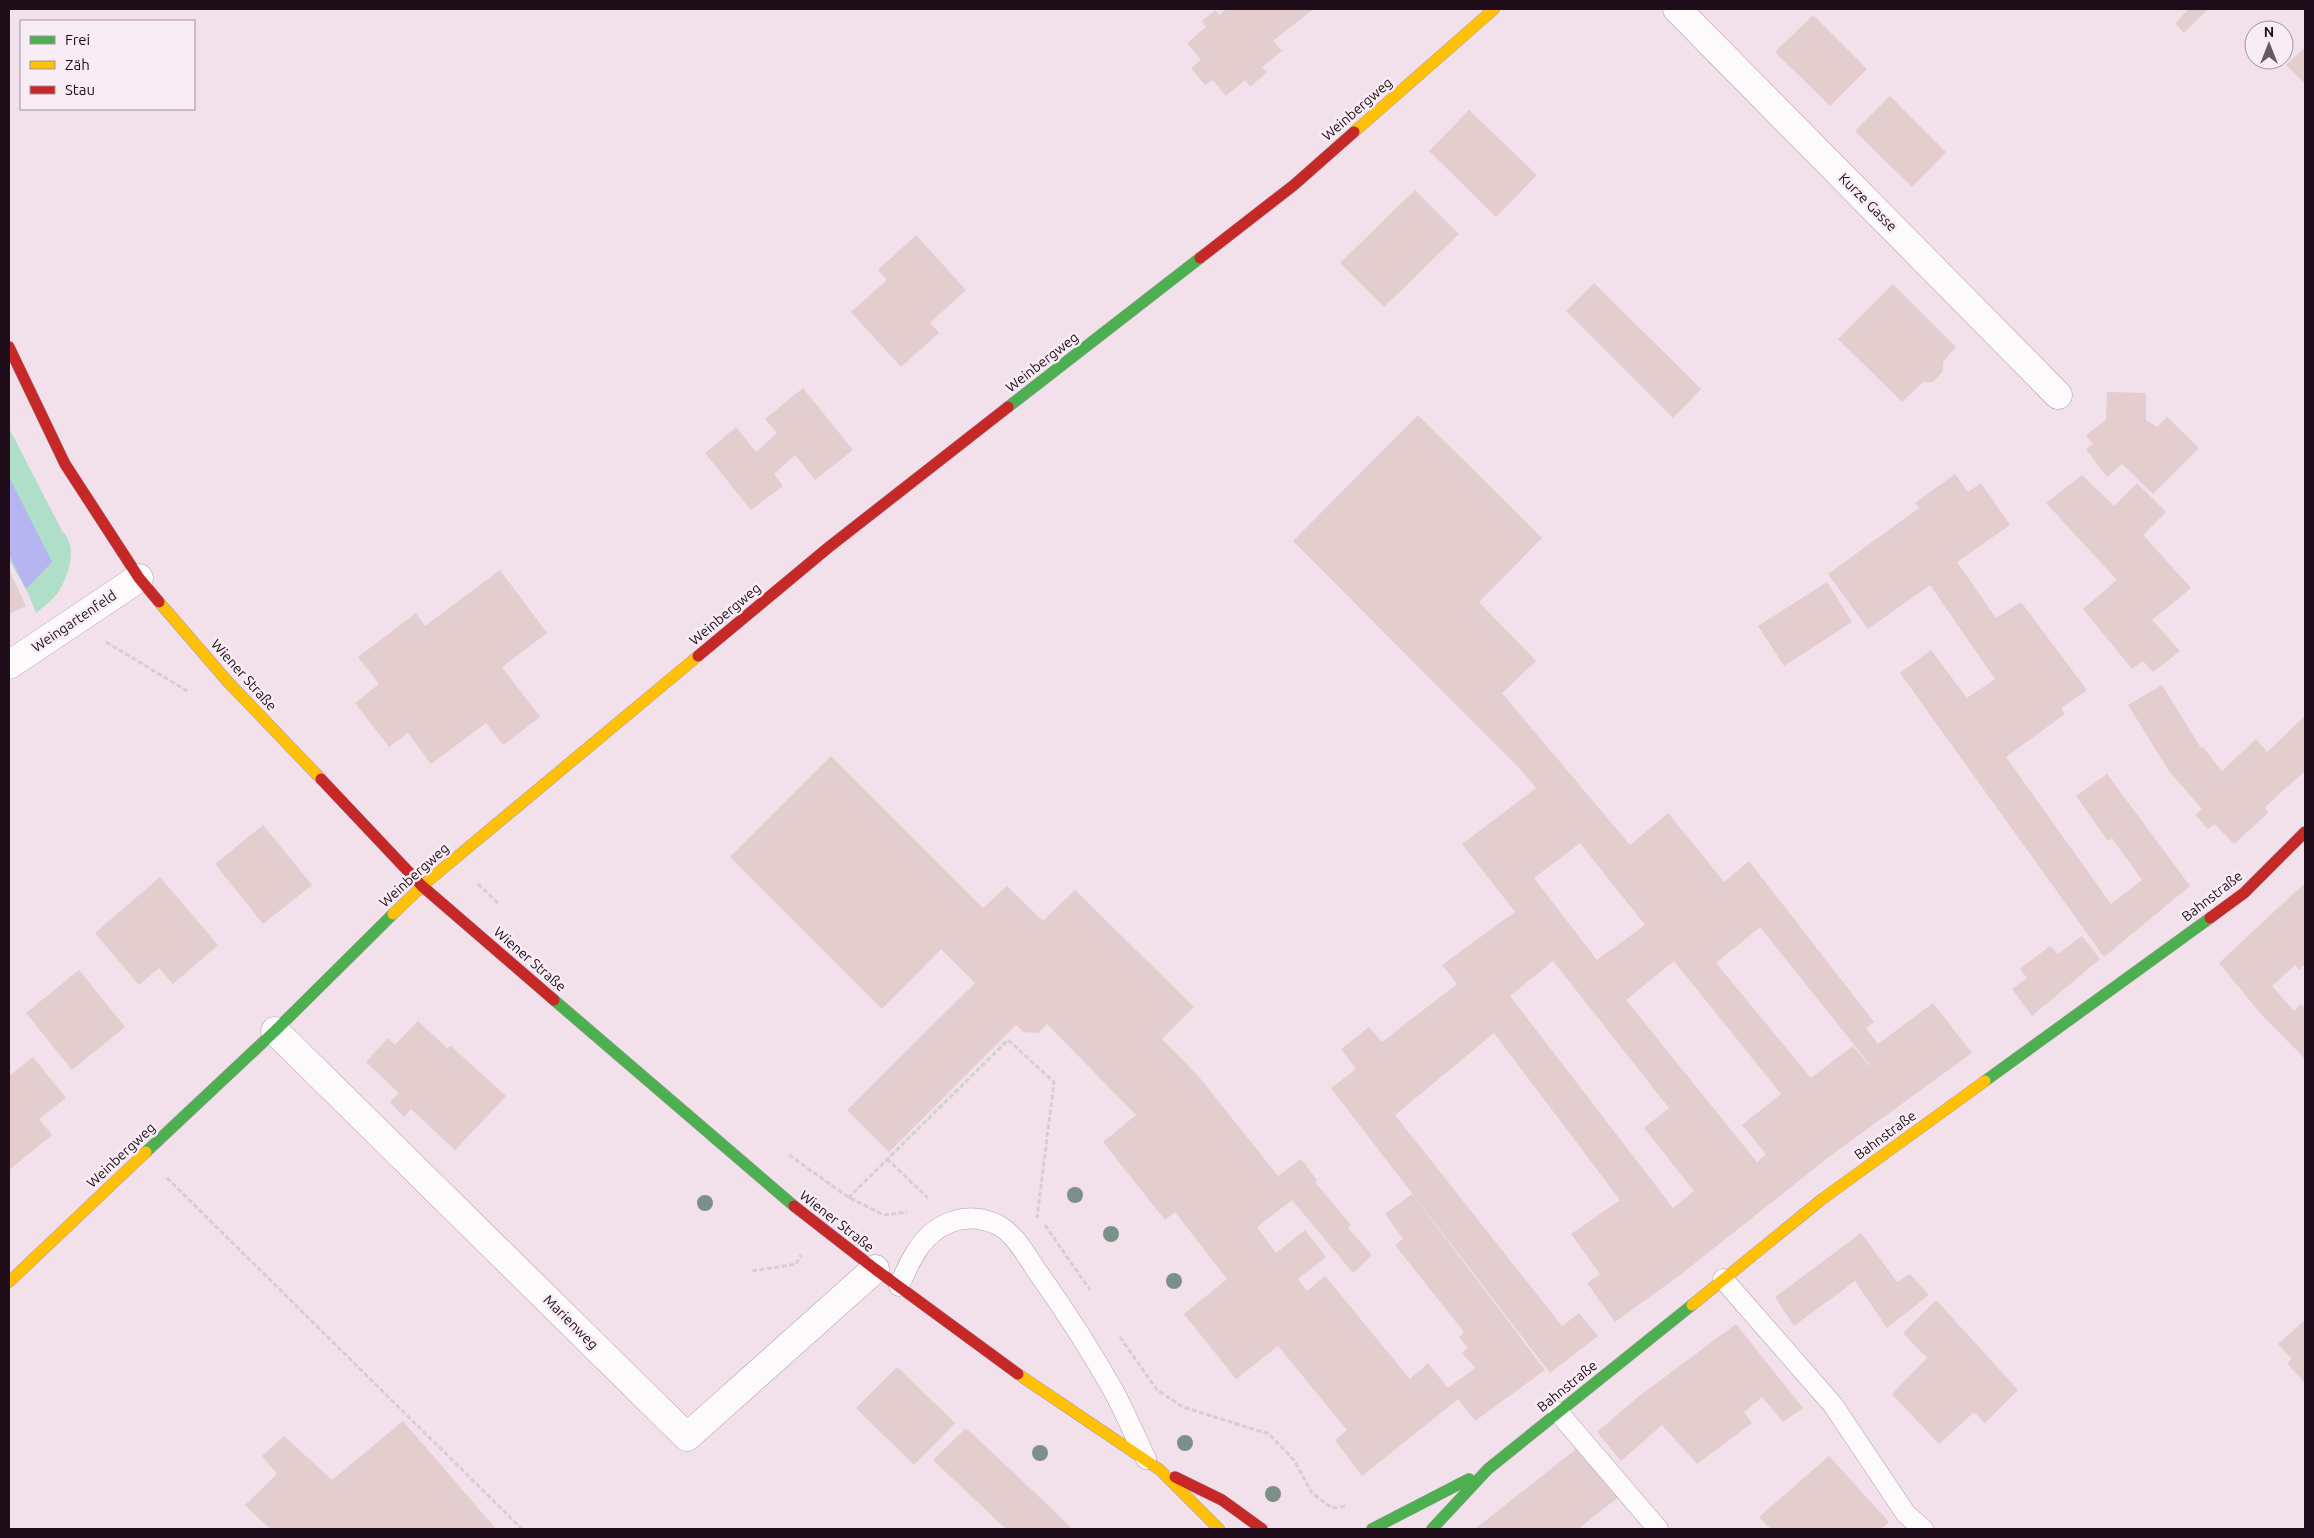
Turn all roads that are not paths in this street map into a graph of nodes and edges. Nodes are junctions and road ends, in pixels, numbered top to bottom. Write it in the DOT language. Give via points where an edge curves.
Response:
graph roads {
  1 [pos="1494,9"];
  2 [pos="1676,9"];
  3 [pos="9,347"];
  4 [pos="2058,395"];
  5 [pos="139,578"];
  6 [pos="9,665"];
  7 [pos="2305,832"];
  8 [pos="422,886"];
  9 [pos="275,1031"];
  10 [pos="875,1269"];
  11 [pos="1723,1279"];
  12 [pos="9,1282"];
  13 [pos="899,1286"];
  14 [pos="1558,1412"];
  15 [pos="1153,1464"];
  16 [pos="1488,1469"];
  17 [pos="1219,1529"];
  18 [pos="1262,1529"];
  19 [pos="1372,1529"];
  20 [pos="1432,1529"];
  21 [pos="1658,1529"];
  22 [pos="1923,1529"];
  1 -- 8 [label="main road, Weinbergweg" via="1294,185 829,547"];
  2 -- 4 [label="street, Kurze Gasse"];
  3 -- 5 [label="main road, Wiener Straße" via="65,464"];
  5 -- 6 [label="street, Weingartenfeld"];
  5 -- 8 [label="main road, Wiener Straße" via="228,682"];
  7 -- 11 [label="main road, Bahnstraße" via="2244,893 1821,1200"];
  8 -- 9 [label="main road, Weinbergweg"];
  8 -- 10 [label="main road, Wiener Straße" via="776,1192"];
  9 -- 10 [label="street, Marienweg" via="687,1437"];
  9 -- 12 [label="main road, Weinbergweg"];
  10 -- 13 [label="main road, Wiener Straße"];
  11 -- 14 [label="main road, Bahnstraße"];
  11 -- 22 [label="lane" via="1833,1405 1906,1514"];
  13 -- 15 [label="main road, Wiener Straße" via="1022,1377"];
  13 -- 15 [label="lane" via="916,1251 936,1229 967,1218 999,1225 1016,1241 1055,1295 1113,1390"];
  14 -- 16 [label="main road, Bahnstraße"];
  14 -- 21 [label="lane"];
  15 -- 17 [label="main road, Wiener Straße"];
  15 -- 18 [label="main road, Wiener Straße" via="1222,1500"];
  16 -- 19 [label="main road, Bahnstraße"];
  16 -- 20 [label="main road, Bahnstraße"];
}
